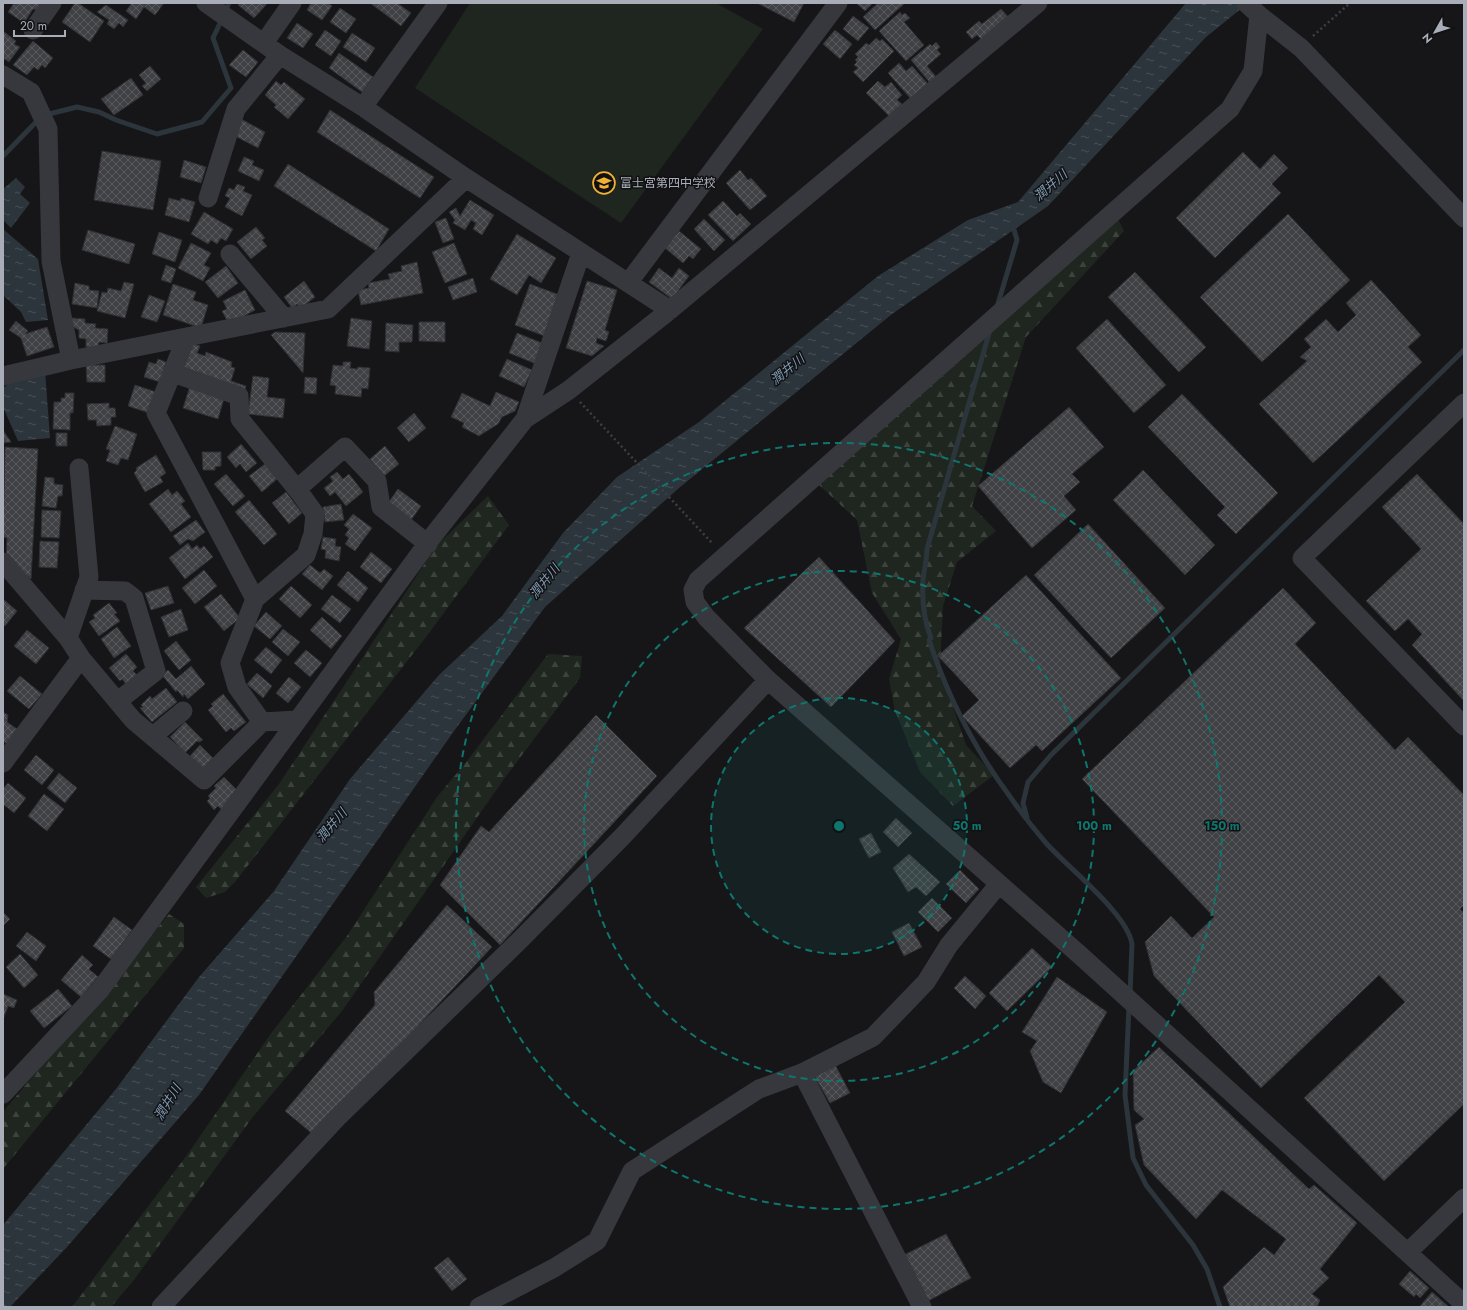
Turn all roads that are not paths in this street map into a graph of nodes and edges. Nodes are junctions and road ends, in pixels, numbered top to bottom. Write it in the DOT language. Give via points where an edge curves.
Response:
graph roads {
  1 [pos="52,3"];
  2 [pos="206,3"];
  3 [pos="292,3"];
  4 [pos="438,3"];
  5 [pos="838,3"];
  6 [pos="1038,3"];
  7 [pos="1252,9"];
  8 [pos="33,30"];
  9 [pos="264,43"];
  10 [pos="280,55"];
  11 [pos="3,75"];
  12 [pos="363,108"];
  13 [pos="466,178"];
  14 [pos="208,198"];
  15 [pos="1464,218"];
  16 [pos="580,253"];
  17 [pos="230,254"];
  18 [pos="628,283"];
  19 [pos="670,310"];
  20 [pos="284,318"];
  21 [pos="186,338"];
  22 [pos="71,360"];
  23 [pos="173,372"];
  24 [pos="3,376"];
  25 [pos="1464,403"];
  26 [pos="524,419"];
  27 [pos="79,468"];
  28 [pos="297,489"];
  29 [pos="428,544"];
  30 [pos="3,562"];
  31 [pos="84,590"];
  32 [pos="255,599"];
  33 [pos="68,638"];
  34 [pos="81,658"];
  35 [pos="768,680"];
  36 [pos="118,702"];
  37 [pos="183,711"];
  38 [pos="297,720"];
  39 [pos="262,722"];
  40 [pos="1464,726"];
  41 [pos="153,736"];
  42 [pos="3,763"];
  43 [pos="999,884"];
  44 [pos="802,1073"];
  45 [pos="3,1094"];
  46 [pos="1464,1198"];
  47 [pos="1408,1252"];
  48 [pos="1464,1304"];
  49 [pos="161,1307"];
  50 [pos="478,1307"];
  51 [pos="922,1307"];
  1 -- 8 [label="street"];
  2 -- 9 [label="street"];
  3 -- 9 [label="street"];
  4 -- 12 [label="street"];
  5 -- 18 [label="street"];
  6 -- 19 [label="street"];
  7 -- 15 [label="street" via="1294,42"];
  7 -- 35 [label="street" via="1253,71 1230,109 698,580 693,590 695,602 706,617"];
  9 -- 10 [label="street"];
  10 -- 12 [label="street"];
  10 -- 14 [label="street" via="236,109"];
  11 -- 22 [label="street" via="31,92 48,129 51,261"];
  12 -- 13 [label="street"];
  13 -- 16 [label="street"];
  13 -- 20 [label="street" via="328,309"];
  16 -- 18 [label="street"];
  16 -- 26 [label="street"];
  17 -- 20 [label="street"];
  18 -- 19 [label="street"];
  19 -- 26 [label="street" via="569,390"];
  20 -- 21 [label="street"];
  21 -- 22 [label="street"];
  21 -- 23 [label="street"];
  22 -- 24 [label="street"];
  23 -- 28 [label="street" via="239,396 240,420"];
  23 -- 32 [label="street" via="156,413"];
  25 -- 40 [label="street" via="1302,558"];
  26 -- 29 [label="street"];
  27 -- 31 [label="street" via="88,577"];
  28 -- 29 [label="street" via="345,447 377,481 381,507"];
  28 -- 32 [label="street" via="315,514 313,534 306,556"];
  29 -- 38 [label="street"];
  30 -- 33 [label="street"];
  31 -- 33 [label="street"];
  31 -- 36 [label="street" via="125,591 134,598 156,671"];
  32 -- 39 [label="street" via="230,663 238,687"];
  33 -- 34 [label="street"];
  34 -- 36 [label="street"];
  34 -- 42 [label="street"];
  35 -- 43 [label="street"];
  35 -- 49 [label="street" via="617,842 337,1118"];
  36 -- 41 [label="street" via="133,720"];
  37 -- 41 [label="street"];
  38 -- 39 [label="street"];
  38 -- 45 [label="street" via="100,990"];
  39 -- 41 [label="street" via="204,780"];
  43 -- 44 [label="street" via="949,945 926,982 890,1021 873,1037"];
  43 -- 47 [label="street"];
  44 -- 50 [label="street" via="759,1089 632,1171 597,1241 554,1268"];
  44 -- 51 [label="street"];
  46 -- 47 [label="street"];
  47 -- 48 [label="street"];
}
